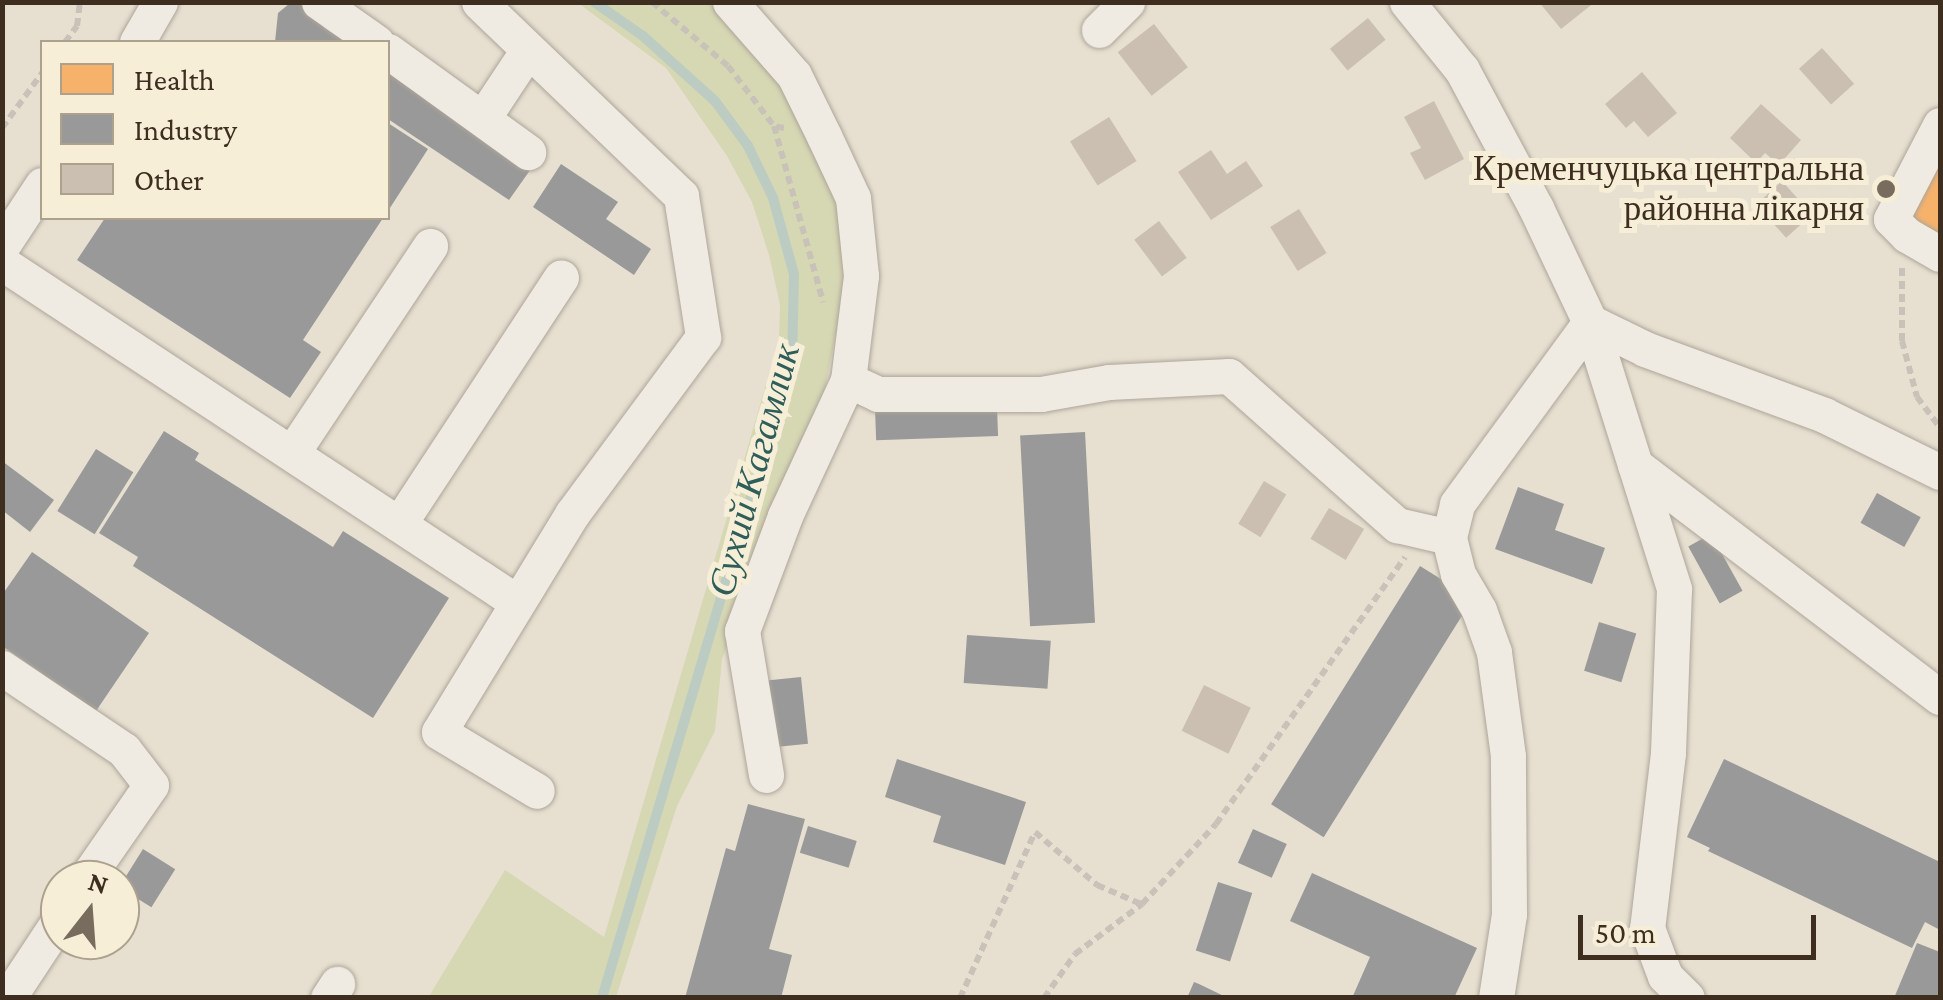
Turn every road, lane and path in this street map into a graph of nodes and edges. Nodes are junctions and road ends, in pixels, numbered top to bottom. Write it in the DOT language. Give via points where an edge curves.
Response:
graph roads {
  1 [pos="80,2"];
  2 [pos="160,2"];
  3 [pos="319,2"];
  4 [pos="479,2"];
  5 [pos="652,2"];
  6 [pos="730,2"];
  7 [pos="1127,2"];
  8 [pos="1407,2"];
  9 [pos="1099,30"];
  10 [pos="66,40"];
  11 [pos="138,40"];
  12 [pos="373,40"];
  13 [pos="528,50"];
  14 [pos="390,52"];
  15 [pos="40,76"];
  16 [pos="483,118"];
  17 [pos="1940,125"];
  18 [pos="774,126"];
  19 [pos="2,128"];
  20 [pos="824,136"];
  21 [pos="528,152"];
  22 [pos="40,188"];
  23 [pos="1907,235"];
  24 [pos="2,246"];
  25 [pos="430,246"];
  26 [pos="1940,254"];
  27 [pos="2,263"];
  28 [pos="561,277"];
  29 [pos="825,309"];
  30 [pos="1590,322"];
  31 [pos="848,380"];
  32 [pos="1940,427"];
  33 [pos="292,453"];
  34 [pos="1635,465"];
  35 [pos="1940,472"];
  36 [pos="399,524"];
  37 [pos="1435,534"];
  38 [pos="517,602"];
  39 [pos="2,668"];
  40 [pos="1940,697"];
  41 [pos="766,774"];
  42 [pos="538,792"];
  43 [pos="100,860"];
  44 [pos="1142,904"];
  45 [pos="40,949"];
  46 [pos="8,998"];
  47 [pos="960,998"];
  48 [pos="1044,998"];
  49 [pos="1496,998"];
  50 [pos="1687,998"];
  1 -- 10 [label="path" via="77,26"];
  2 -- 11 [label="street"];
  3 -- 12 [label="street"];
  4 -- 13 [label="street"];
  5 -- 18 [label="path" via="728,66"];
  6 -- 20 [label="street" via="794,75"];
  7 -- 9 [label="street"];
  8 -- 30 [label="street" via="1462,70"];
  13 -- 16 [label="street"];
  13 -- 38 [label="street" via="681,196 702,336 572,514"];
  14 -- 16 [label="street"];
  15 -- 19 [label="path"];
  16 -- 21 [label="street"];
  17 -- 23 [label="street" via="1891,219"];
  18 -- 20 [label="path"];
  18 -- 29 [label="path"];
  20 -- 31 [label="street" via="853,198 861,276"];
  22 -- 24 [label="street"];
  23 -- 26 [label="street"];
  23 -- 32 [label="path" via="1902,341 1918,397"];
  25 -- 33 [label="street"];
  27 -- 33 [label="street"];
  28 -- 36 [label="street"];
  30 -- 34 [label="street"];
  30 -- 35 [label="street" via="1645,350 1824,416"];
  30 -- 37 [label="street"];
  31 -- 37 [label="street" via="878,394 1042,394 1109,382 1229,376 1397,525"];
  31 -- 41 [label="street" via="785,516 742,631"];
  33 -- 36 [label="street"];
  34 -- 40 [label="street"];
  34 -- 50 [label="street" via="1674,589 1668,752 1648,928 1664,976"];
  36 -- 38 [label="street"];
  37 -- 44 [label="path" via="1216,824"];
  37 -- 49 [label="street" via="1479,610 1494,652 1508,756 1508,914"];
  38 -- 42 [label="street" via="440,732"];
  39 -- 43 [label="street" via="124,750 151,785"];
  44 -- 47 [label="path" via="1098,885 1035,832"];
  44 -- 48 [label="path" via="1075,954"];
  45 -- 46 [label="street"];
}
